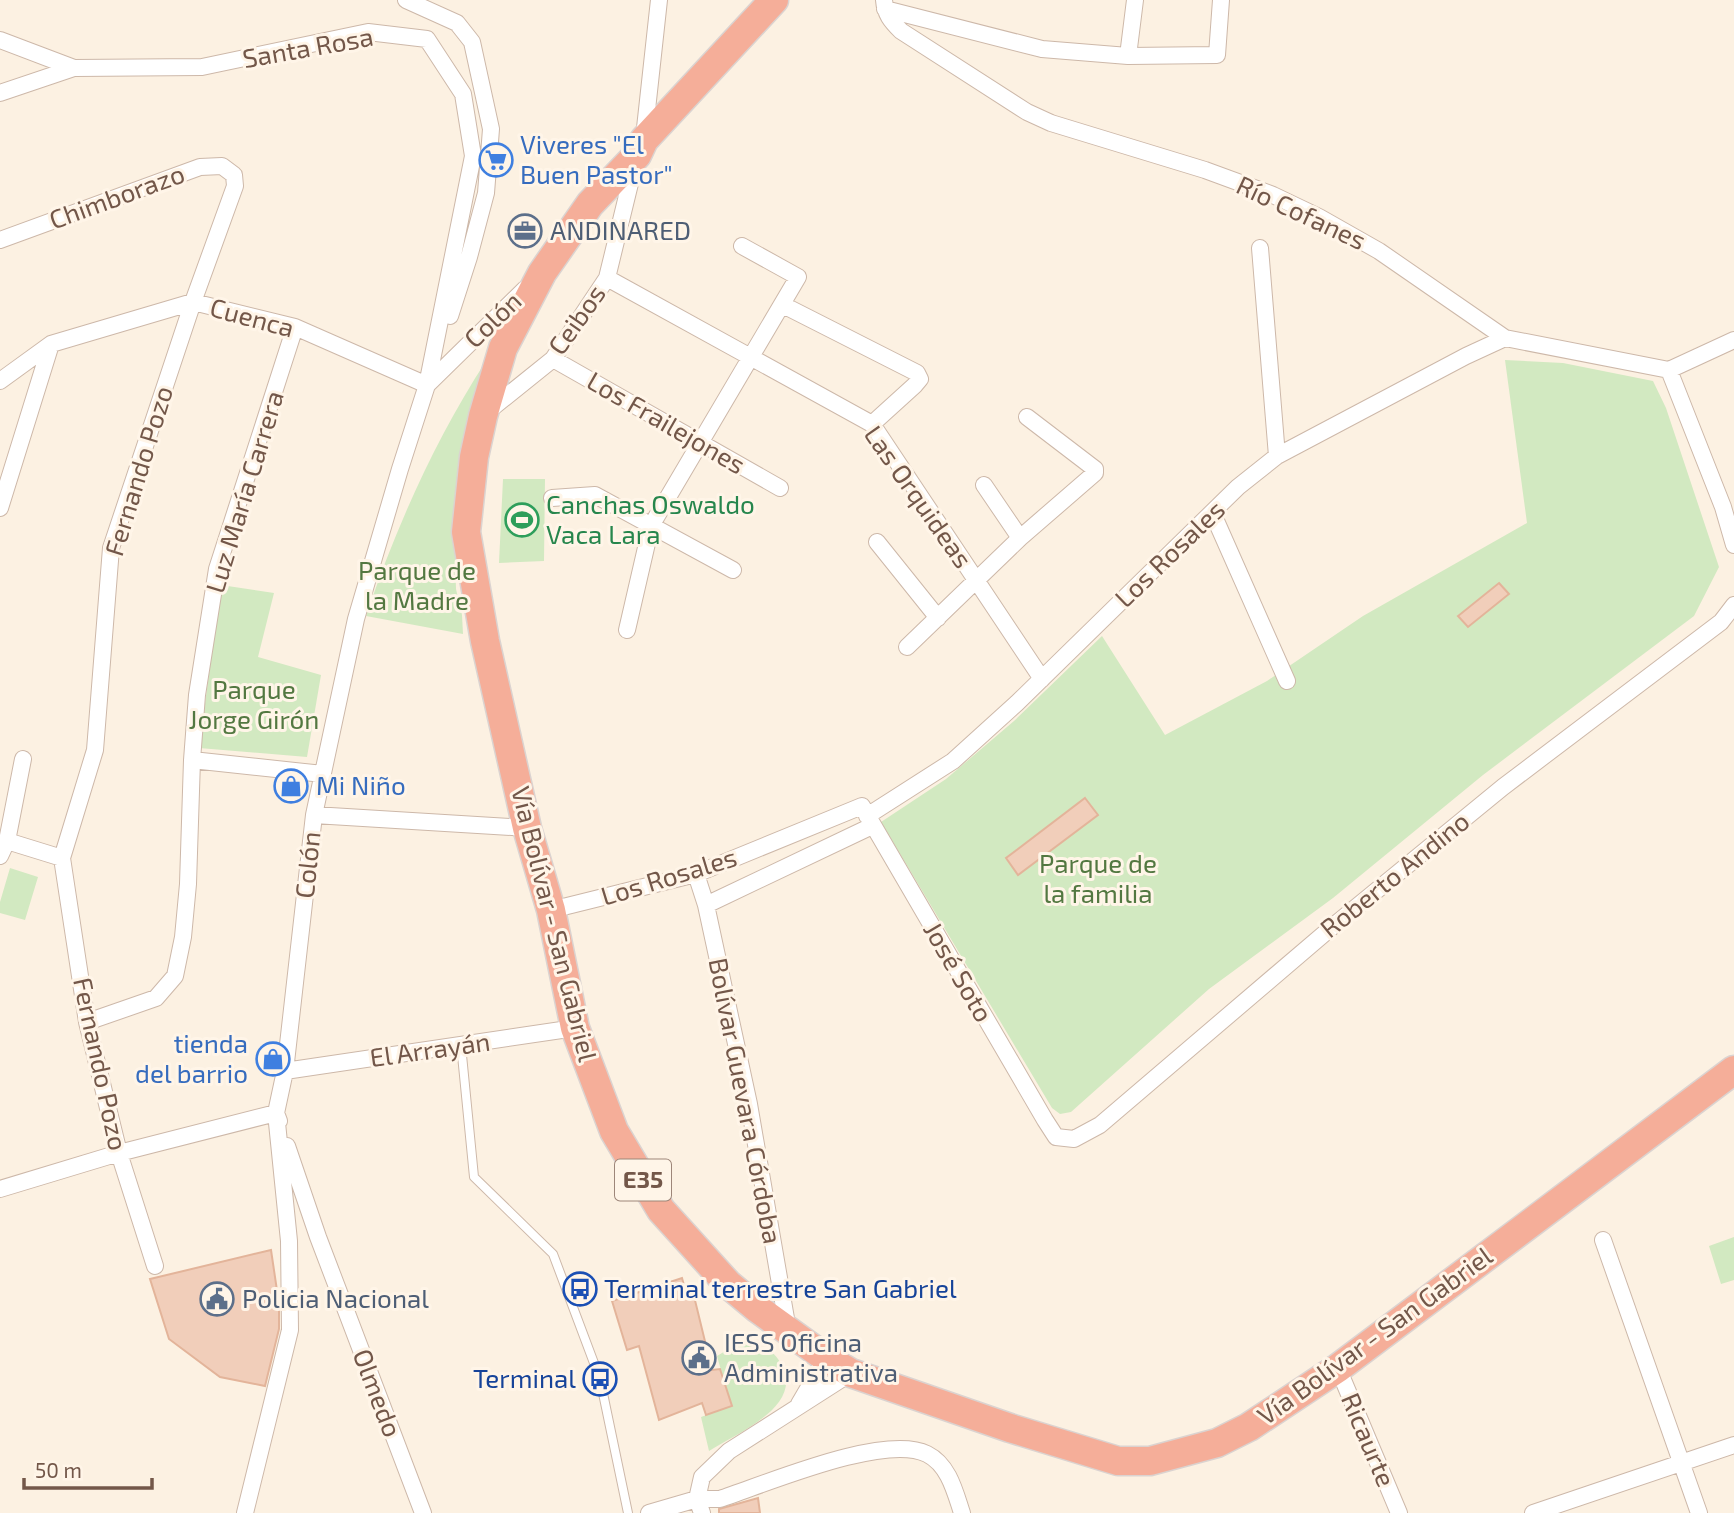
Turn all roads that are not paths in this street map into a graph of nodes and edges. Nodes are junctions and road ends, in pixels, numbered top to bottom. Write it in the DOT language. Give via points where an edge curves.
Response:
graph roads {
  1 [pos="406,0"];
  2 [pos="659,0"];
  3 [pos="774,0"];
  4 [pos="1135,0"];
  5 [pos="1221,0"];
  6 [pos="885,5"];
  7 [pos="0,40"];
  8 [pos="1128,56"];
  9 [pos="74,68"];
  10 [pos="0,93"];
  11 [pos="640,147"];
  12 [pos="234,174"];
  13 [pos="0,240"];
  14 [pos="742,246"];
  15 [pos="1260,248"];
  16 [pos="541,273"];
  17 [pos="607,278"];
  18 [pos="193,302"];
  19 [pos="783,305"];
  20 [pos="295,327"];
  21 [pos="1505,338"];
  22 [pos="1734,340"];
  23 [pos="51,344"];
  24 [pos="752,357"];
  25 [pos="553,359"];
  26 [pos="1669,370"];
  27 [pos="0,381"];
  28 [pos="427,384"];
  29 [pos="483,416"];
  30 [pos="1027,417"];
  31 [pos="872,425"];
  32 [pos="700,443"];
  33 [pos="1277,456"];
  34 [pos="984,485"];
  35 [pos="780,488"];
  36 [pos="552,498"];
  37 [pos="0,508"];
  38 [pos="1213,514"];
  39 [pos="651,526"];
  40 [pos="1020,538"];
  41 [pos="877,542"];
  42 [pos="1734,545"];
  43 [pos="733,570"];
  44 [pos="976,579"];
  45 [pos="1734,605"];
  46 [pos="939,618"];
  47 [pos="627,630"];
  48 [pos="907,647"];
  49 [pos="1042,679"];
  50 [pos="1287,681"];
  51 [pos="23,759"];
  52 [pos="192,760"];
  53 [pos="323,774"];
  54 [pos="314,815"];
  55 [pos="867,816"];
  56 [pos="527,828"];
  57 [pos="4,848"];
  58 [pos="62,858"];
  59 [pos="696,874"];
  60 [pos="706,905"];
  61 [pos="551,910"];
  62 [pos="87,1022"];
  63 [pos="575,1028"];
  64 [pos="461,1045"];
  65 [pos="1734,1070"];
  66 [pos="285,1071"];
  67 [pos="276,1113"];
  68 [pos="1056,1137"];
  69 [pos="119,1153"];
  70 [pos="0,1189"];
  71 [pos="318,1237"];
  72 [pos="1603,1240"];
  73 [pos="289,1241"];
  74 [pos="155,1266"];
  75 [pos="788,1330"];
  76 [pos="826,1358"];
  77 [pos="1338,1368"];
  78 [pos="851,1373"];
  79 [pos="797,1406"];
  80 [pos="1734,1445"];
  81 [pos="1682,1463"];
  82 [pos="700,1506"];
  83 [pos="245,1513"];
  84 [pos="424,1513"];
  85 [pos="628,1513"];
  86 [pos="649,1513"];
  87 [pos="962,1513"];
  88 [pos="1398,1513"];
  89 [pos="1533,1513"];
  90 [pos="1699,1513"];
  1 -- 28 [label="street" via="457,23 472,41 491,129 486,193"];
  2 -- 11 [label="street, Ceibos"];
  3 -- 11 [label="highway, Vía Bolívar - San Gabriel / E35"];
  4 -- 8 [label="street"];
  5 -- 8 [label="street" via="1217,55"];
  6 -- 8 [label="street" via="1032,47"];
  6 -- 21 [label="street, Río Cofanes" via="901,31 1027,112 1273,195 1379,251"];
  7 -- 9 [label="street, Santa Rosa"];
  9 -- 10 [label="street"];
  9 -- 28 [label="street, Santa Rosa" via="202,67 368,32 427,39 463,94 473,156"];
  11 -- 16 [label="highway, Vía Bolívar - San Gabriel / E35" via="590,204"];
  11 -- 17 [label="street, Ceibos"];
  12 -- 13 [label="street, Chimborazo" via="222,166 200,167"];
  12 -- 18 [label="street, Fernando Pozo" via="235,186"];
  14 -- 19 [label="street" via="798,277"];
  15 -- 33 [label="street"];
  16 -- 28 [label="street, Colón"];
  16 -- 29 [label="highway, Vía Bolívar - San Gabriel / E35" via="503,348"];
  17 -- 24 [label="street, Las Orquideas"];
  17 -- 25 [label="street, Ceibos"];
  18 -- 20 [label="street, Cuenca"];
  18 -- 23 [label="street, Cuenca"];
  18 -- 58 [label="street, Fernando Pozo" via="111,548 95,750"];
  19 -- 24 [label="street"];
  19 -- 31 [label="street" via="917,373 920,379 915,385"];
  20 -- 28 [label="street, Cuenca"];
  20 -- 52 [label="street, Luz María Carrera" via="217,569"];
  21 -- 26 [label="street, Río Cofanes"];
  21 -- 33 [label="street, Los Rosales"];
  22 -- 26 [label="street"];
  23 -- 27 [label="street, Cuenca"];
  23 -- 37 [label="street"];
  24 -- 31 [label="street, Las Orquideas"];
  24 -- 32 [label="street"];
  25 -- 29 [label="street, Ceibos"];
  25 -- 32 [label="street, Los Frailejones"];
  26 -- 42 [label="street"];
  28 -- 53 [label="street, Colón" via="356,619"];
  29 -- 56 [label="highway, Vía Bolívar - San Gabriel / E35" via="466,532"];
  30 -- 40 [label="street" via="1095,468"];
  31 -- 44 [label="street, Las Orquideas"];
  32 -- 35 [label="street, Los Frailejones"];
  32 -- 39 [label="street"];
  33 -- 38 [label="street, Los Rosales"];
  34 -- 40 [label="street"];
  36 -- 39 [label="street" via="595,495"];
  38 -- 49 [label="street, Los Rosales"];
  38 -- 50 [label="street"];
  39 -- 43 [label="street"];
  39 -- 47 [label="street"];
  40 -- 44 [label="street"];
  41 -- 46 [label="street"];
  44 -- 46 [label="street"];
  44 -- 49 [label="street, Las Orquideas"];
  45 -- 68 [label="street, Roberto Andino" via="1721,622 1503,787 1332,927 1100,1125 1074,1139"];
  46 -- 48 [label="street"];
  49 -- 55 [label="street, Los Rosales" via="953,761"];
  51 -- 57 [label="street"];
  52 -- 53 [label="street"];
  52 -- 62 [label="street, Luz María Carrera" via="188,884 175,976 156,998"];
  53 -- 54 [label="street, Colón"];
  54 -- 56 [label="street"];
  54 -- 66 [label="street, Colón"];
  55 -- 59 [label="street, Los Rosales"];
  55 -- 60 [label="street"];
  55 -- 68 [label="street, José Soto"];
  56 -- 61 [label="highway, Vía Bolívar - San Gabriel / E35"];
  57 -- 58 [label="street"];
  58 -- 62 [label="street, Fernando Pozo"];
  59 -- 60 [label="street, Bolívar Guevara Córdoba"];
  59 -- 61 [label="street, Los Rosales"];
  60 -- 75 [label="street, Bolívar Guevara Córdoba" via="749,1104"];
  61 -- 63 [label="highway, Vía Bolívar - San Gabriel / E35"];
  62 -- 69 [label="street, Fernando Pozo"];
  63 -- 64 [label="street, El Arrayán"];
  63 -- 75 [label="highway, Vía Bolívar - San Gabriel / E35" via="614,1131 661,1210 728,1284"];
  64 -- 66 [label="street, El Arrayán"];
  64 -- 85 [label="lane" via="474,1177 553,1254 600,1379"];
  65 -- 77 [label="highway, Vía Bolívar - San Gabriel / E35"];
  66 -- 67 [label="street, Colón"];
  67 -- 69 [label="street"];
  67 -- 71 [label="street, Olmedo"];
  67 -- 73 [label="street, Colón"];
  69 -- 70 [label="street"];
  69 -- 74 [label="street, Fernando Pozo"];
  71 -- 73 [label="street"];
  71 -- 84 [label="street, Olmedo"];
  72 -- 81 [label="street"];
  73 -- 83 [label="street, Colón" via="290,1330"];
  75 -- 76 [label="highway, Vía Bolívar - San Gabriel / E35"];
  76 -- 78 [label="highway, Vía Bolívar - San Gabriel / E35"];
  76 -- 79 [label="street"];
  77 -- 78 [label="highway, Vía Bolívar - San Gabriel / E35" via="1217,1443 1150,1461 1118,1461"];
  77 -- 88 [label="street, Ricaurte"];
  78 -- 79 [label="street"];
  79 -- 82 [label="street" via="729,1451 702,1477"];
  80 -- 81 [label="street"];
  81 -- 89 [label="street"];
  81 -- 90 [label="street"];
  82 -- 86 [label="street"];
  82 -- 87 [label="street" via="860,1452 911,1450 928,1455 952,1482"];
}
